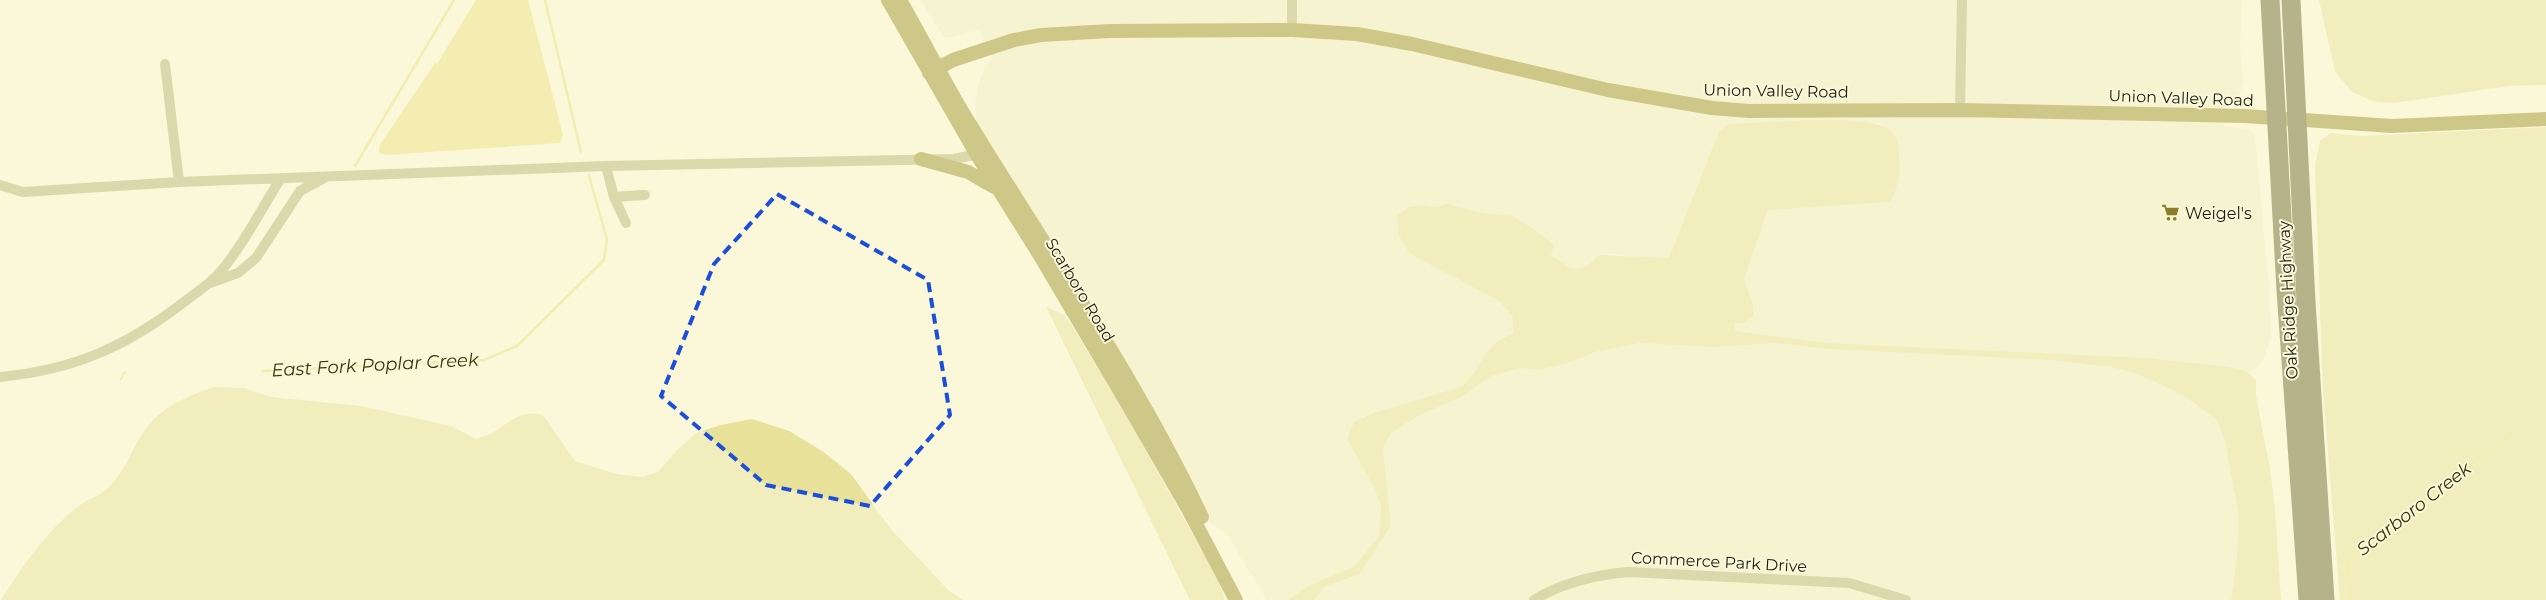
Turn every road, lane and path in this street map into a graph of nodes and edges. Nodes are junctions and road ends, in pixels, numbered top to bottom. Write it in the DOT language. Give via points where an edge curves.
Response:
graph roads {
  1 [pos="888,0"];
  2 [pos="900,0"];
  3 [pos="1292,0"];
  4 [pos="1962,0"];
  5 [pos="2270,0"];
  6 [pos="2291,0"];
  7 [pos="1292,30"];
  8 [pos="165,64"];
  9 [pos="934,70"];
  10 [pos="1960,110"];
  11 [pos="2277,119"];
  12 [pos="2546,119"];
  13 [pos="2296,120"];
  14 [pos="982,153"];
  15 [pos="921,159"];
  16 [pos="606,166"];
  17 [pos="281,178"];
  18 [pos="325,178"];
  19 [pos="179,182"];
  20 [pos="0,185"];
  21 [pos="998,190"];
  22 [pos="645,195"];
  23 [pos="614,197"];
  24 [pos="626,223"];
  25 [pos="209,284"];
  26 [pos="0,377"];
  27 [pos="1238,600"];
  28 [pos="1534,600"];
  29 [pos="1906,600"];
  30 [pos="2308,600"];
  31 [pos="2325,600"];
  1 -- 9 [label="street, Scarboro Road"];
  2 -- 9 [label="street, Scarboro Road"];
  3 -- 7 [label="street"];
  4 -- 10 [label="street"];
  5 -- 11 [label="highway, Oak Ridge Highway"];
  6 -- 13 [label="highway, Oak Ridge Highway"];
  7 -- 9 [label="street, Union Valley Road" via="1110,31 1041,35 1014,40 953,60"];
  7 -- 10 [label="street, Union Valley Road" via="1357,34 1412,44 1683,105 1750,111"];
  8 -- 19 [label="street"];
  9 -- 14 [label="street, Scarboro Road"];
  10 -- 11 [label="street, Union Valley Road"];
  11 -- 13 [label="street, Union Valley Road"];
  11 -- 30 [label="highway, Oak Ridge Highway" via="2286,298"];
  12 -- 13 [label="street, Union Valley Road" via="2392,126"];
  13 -- 31 [label="highway, Oak Ridge Highway"];
  14 -- 15 [label="street" via="954,159"];
  14 -- 21 [label="street, Scarboro Road"];
  14 -- 27 [label="street, Scarboro Road" via="1090,315 1176,465"];
  15 -- 16 [label="street"];
  15 -- 21 [label="street" via="968,172"];
  16 -- 18 [label="street"];
  16 -- 23 [label="street"];
  17 -- 18 [label="street"];
  17 -- 19 [label="street"];
  17 -- 25 [label="street" via="226,265"];
  18 -- 25 [label="street" via="300,191 256,258 238,273"];
  19 -- 20 [label="street" via="23,192"];
  21 -- 27 [label="street, Scarboro Road" via="1123,396"];
  22 -- 23 [label="street"];
  23 -- 24 [label="street"];
  25 -- 26 [label="street" via="143,331 111,349 68,366"];
  28 -- 29 [label="street, Commerce Park Drive" via="1574,582 1628,572 1849,583"];
}
